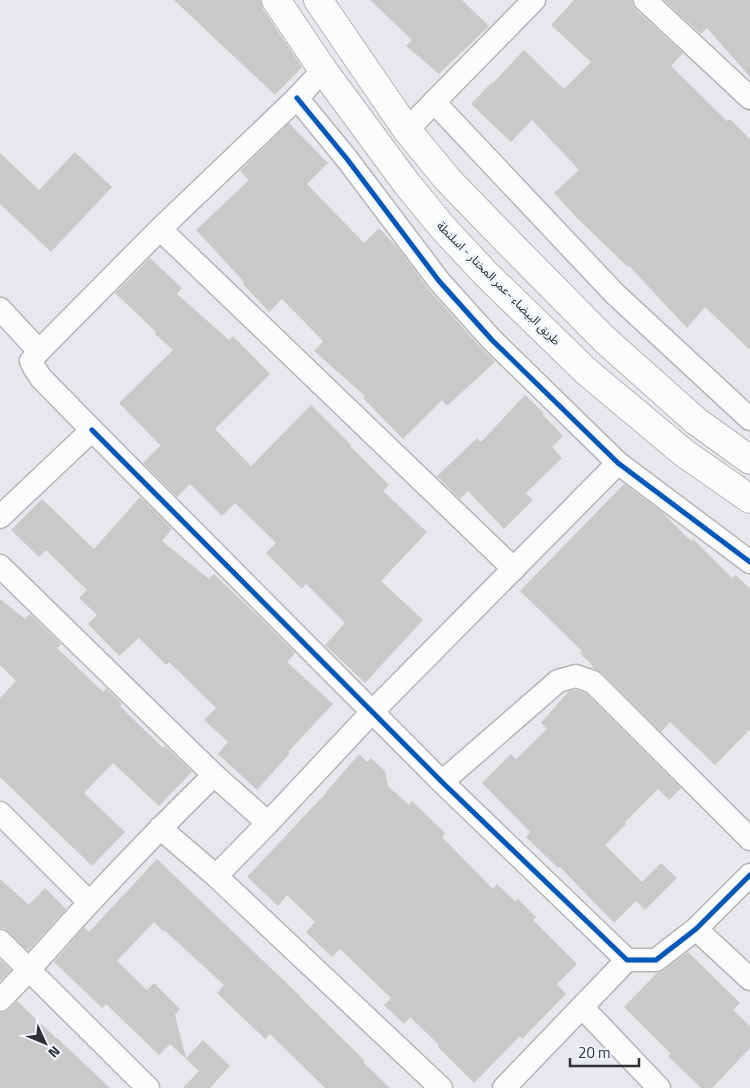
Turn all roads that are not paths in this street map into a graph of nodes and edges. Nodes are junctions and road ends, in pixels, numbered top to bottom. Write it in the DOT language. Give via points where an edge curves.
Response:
graph roads {
  1 [pos="276,0"];
  2 [pos="318,0"];
  3 [pos="534,0"];
  4 [pos="645,0"];
  5 [pos="323,70"];
  6 [pos="372,78"];
  7 [pos="297,98"];
  8 [pos="344,98"];
  9 [pos="750,98"];
  10 [pos="434,102"];
  11 [pos="407,130"];
  12 [pos="160,229"];
  13 [pos="0,309"];
  14 [pos="39,351"];
  15 [pos="750,419"];
  16 [pos="92,430"];
  17 [pos="750,460"];
  18 [pos="618,463"];
  19 [pos="750,499"];
  20 [pos="0,517"];
  21 [pos="750,562"];
  22 [pos="0,566"];
  23 [pos="514,569"];
  24 [pos="373,711"];
  25 [pos="214,774"];
  26 [pos="442,782"];
  27 [pos="0,812"];
  28 [pos="268,823"];
  29 [pos="160,828"];
  30 [pos="750,839"];
  31 [pos="750,875"];
  32 [pos="216,876"];
  33 [pos="90,902"];
  34 [pos="696,929"];
  35 [pos="0,941"];
  36 [pos="626,960"];
  37 [pos="29,971"];
  38 [pos="750,979"];
  39 [pos="0,1000"];
  40 [pos="582,1007"];
  41 [pos="148,1088"];
  42 [pos="441,1088"];
  43 [pos="504,1088"];
  44 [pos="659,1088"];
  1 -- 5 [label="main road, طريق البيضاء -عمر المختار - اسلنطة"];
  2 -- 6 [label="main road"];
  3 -- 10 [label="street"];
  4 -- 9 [label="street"];
  5 -- 7 [label="street"];
  5 -- 8 [label="main road, طريق البيضاء -عمر المختار - اسلنطة"];
  6 -- 8 [label="main road"];
  6 -- 11 [label="main road"];
  7 -- 12 [label="street"];
  7 -- 18 [label="street" via="439,281 492,340"];
  8 -- 19 [label="main road, طريق البيضاء -عمر المختار - اسلنطة" via="407,184 487,275 587,372 684,452"];
  10 -- 11 [label="street"];
  10 -- 15 [label="street" via="616,294"];
  11 -- 17 [label="main road" via="448,180 604,339 696,421"];
  12 -- 14 [label="street"];
  12 -- 23 [label="street"];
  13 -- 14 [label="street"];
  14 -- 16 [label="street" via="31,361 41,378"];
  16 -- 20 [label="street"];
  16 -- 24 [label="street"];
  18 -- 21 [label="street"];
  18 -- 23 [label="street"];
  22 -- 25 [label="street"];
  23 -- 24 [label="street"];
  24 -- 26 [label="street"];
  24 -- 28 [label="street"];
  25 -- 28 [label="street"];
  25 -- 29 [label="street"];
  26 -- 30 [label="street" via="558,682 576,676 593,682"];
  26 -- 36 [label="street"];
  27 -- 33 [label="street"];
  28 -- 32 [label="street"];
  29 -- 32 [label="street"];
  29 -- 33 [label="street"];
  31 -- 34 [label="street"];
  32 -- 42 [label="street"];
  33 -- 37 [label="street"];
  34 -- 36 [label="street" via="656,960"];
  34 -- 38 [label="street"];
  35 -- 37 [label="street"];
  36 -- 40 [label="street"];
  37 -- 39 [label="street"];
  37 -- 41 [label="street"];
  40 -- 43 [label="street"];
  40 -- 44 [label="street"];
}
